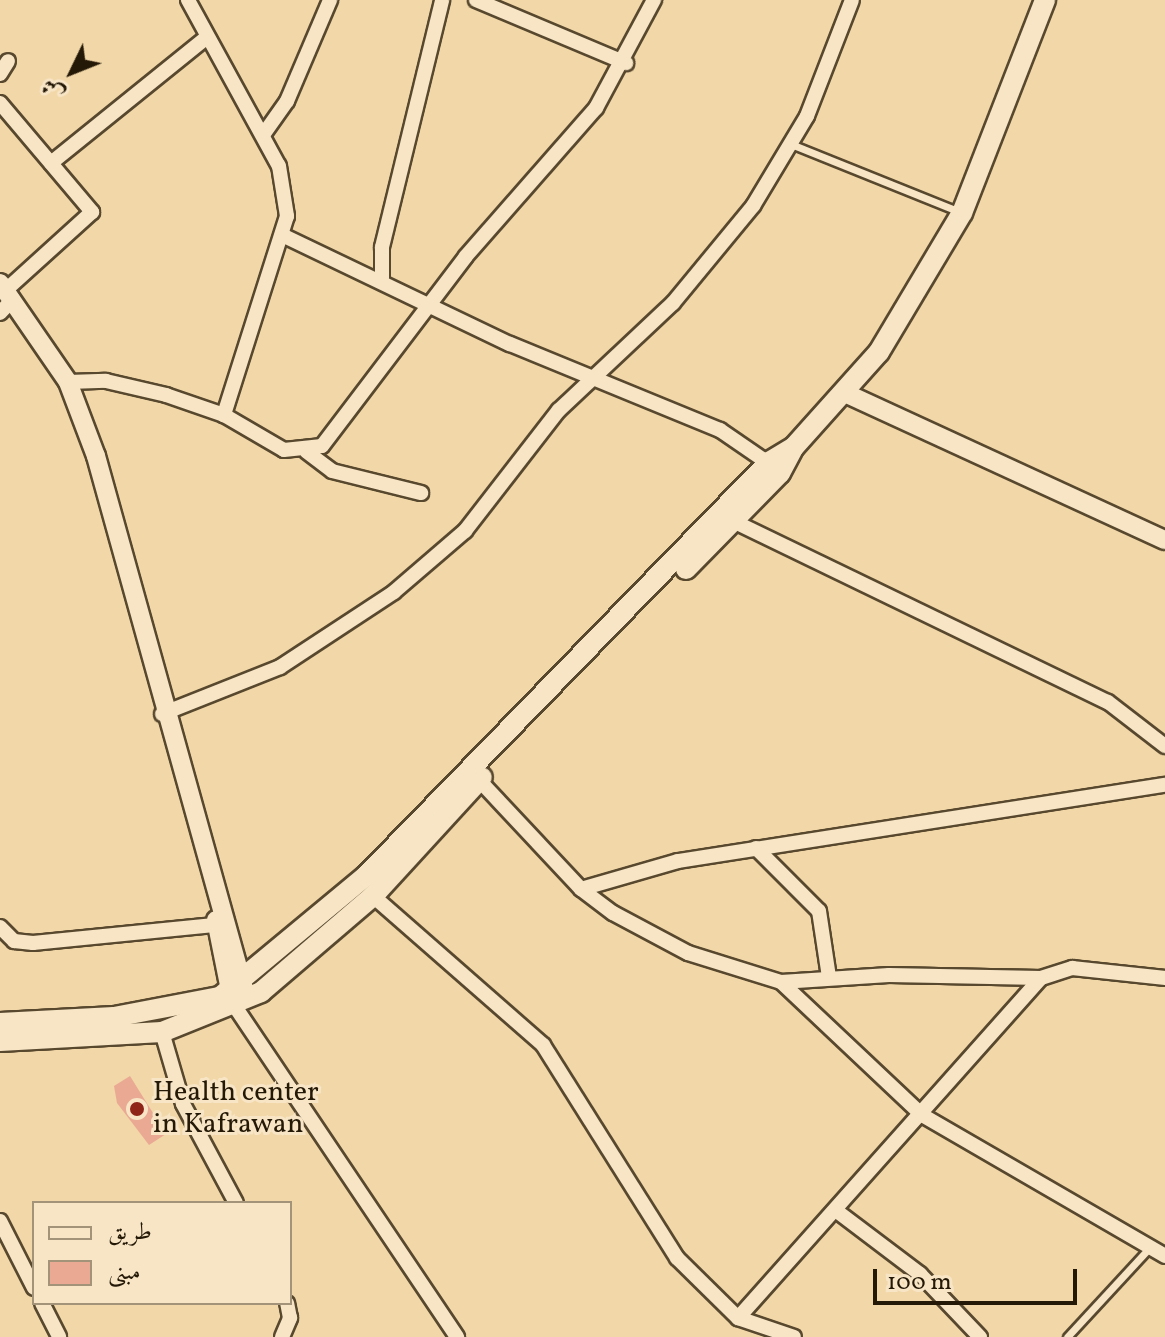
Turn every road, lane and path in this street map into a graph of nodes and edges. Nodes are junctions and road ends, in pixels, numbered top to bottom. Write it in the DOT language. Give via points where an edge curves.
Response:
graph roads {
  1 [pos="188,0"];
  2 [pos="330,0"];
  3 [pos="442,0"];
  4 [pos="476,0"];
  5 [pos="654,0"];
  6 [pos="852,0"];
  7 [pos="1045,0"];
  8 [pos="206,38"];
  9 [pos="626,63"];
  10 [pos="0,103"];
  11 [pos="263,135"];
  12 [pos="791,144"];
  13 [pos="51,163"];
  14 [pos="962,213"];
  15 [pos="282,235"];
  16 [pos="382,278"];
  17 [pos="6,291"];
  18 [pos="434,307"];
  19 [pos="0,313"];
  20 [pos="600,376"];
  21 [pos="68,382"];
  22 [pos="845,393"];
  23 [pos="224,415"];
  24 [pos="307,452"];
  25 [pos="775,467"];
  26 [pos="421,493"];
  27 [pos="733,521"];
  28 [pos="1165,540"];
  29 [pos="162,714"];
  30 [pos="1165,746"];
  31 [pos="479,780"];
  32 [pos="1165,785"];
  33 [pos="756,848"];
  34 [pos="581,889"];
  35 [pos="373,896"];
  36 [pos="216,919"];
  37 [pos="0,927"];
  38 [pos="829,977"];
  39 [pos="1041,978"];
  40 [pos="1165,978"];
  41 [pos="781,982"];
  42 [pos="238,994"];
  43 [pos="0,1023"];
  44 [pos="162,1032"];
  45 [pos="0,1041"];
  46 [pos="922,1115"];
  47 [pos="235,1201"];
  48 [pos="838,1212"];
  49 [pos="0,1221"];
  50 [pos="1149,1248"];
  51 [pos="1165,1256"];
  52 [pos="32,1284"];
  53 [pos="43,1305"];
  54 [pos="287,1305"];
  55 [pos="738,1318"];
  56 [pos="59,1337"];
  57 [pos="282,1337"];
  58 [pos="457,1337"];
  59 [pos="794,1337"];
  60 [pos="980,1337"];
  61 [pos="1067,1337"];
  1 -- 8 [label="street"];
  2 -- 11 [label="street" via="293,88"];
  3 -- 16 [label="street" via="382,247"];
  4 -- 9 [label="street"];
  5 -- 9 [label="street"];
  6 -- 12 [label="street"];
  7 -- 14 [label="main road"];
  8 -- 11 [label="street"];
  8 -- 13 [label="street"];
  9 -- 18 [label="street" via="539,177 466,256"];
  10 -- 13 [label="street"];
  11 -- 15 [label="street" via="279,166 287,216"];
  12 -- 14 [label="lane"];
  12 -- 20 [label="street" via="709,262"];
  13 -- 17 [label="street" via="92,212"];
  14 -- 22 [label="main road" via="914,303"];
  15 -- 16 [label="street"];
  15 -- 23 [label="street"];
  16 -- 18 [label="street"];
  17 -- 19 [label="street"];
  17 -- 21 [label="street"];
  18 -- 20 [label="street"];
  18 -- 24 [label="street" via="333,438"];
  20 -- 25 [label="street" via="720,430"];
  20 -- 29 [label="street" via="559,410 465,531 405,584 280,667"];
  21 -- 23 [label="street" via="106,381"];
  21 -- 29 [label="street" via="96,456"];
  22 -- 25 [label="main road"];
  22 -- 28 [label="street"];
  23 -- 24 [label="street" via="284,450"];
  24 -- 26 [label="street" via="332,471"];
  25 -- 27 [label="main road"];
  25 -- 42 [label="main road" via="366,876"];
  27 -- 30 [label="street" via="1108,702"];
  27 -- 31 [label="main road"];
  29 -- 36 [label="street"];
  31 -- 34 [label="street"];
  31 -- 35 [label="main road"];
  32 -- 33 [label="street"];
  33 -- 34 [label="street"];
  33 -- 38 [label="street" via="819,911"];
  34 -- 41 [label="street" via="688,953"];
  35 -- 42 [label="main road" via="279,980"];
  35 -- 55 [label="street" via="535,1036 677,1258"];
  36 -- 37 [label="street" via="33,943 14,941"];
  36 -- 42 [label="street"];
  38 -- 39 [label="street"];
  38 -- 41 [label="street"];
  39 -- 40 [label="street" via="1072,968"];
  39 -- 46 [label="street"];
  41 -- 46 [label="street"];
  42 -- 43 [label="main road" via="145,1013"];
  42 -- 44 [label="main road"];
  42 -- 58 [label="street" via="250,1027"];
  44 -- 45 [label="main road"];
  44 -- 47 [label="street" via="183,1104"];
  46 -- 48 [label="street"];
  46 -- 50 [label="street"];
  48 -- 55 [label="street"];
  48 -- 60 [label="street" via="920,1274"];
  49 -- 52 [label="street"];
  50 -- 51 [label="street"];
  50 -- 61 [label="lane"];
  53 -- 56 [label="street"];
  54 -- 57 [label="street"];
  55 -- 59 [label="street"];
}
